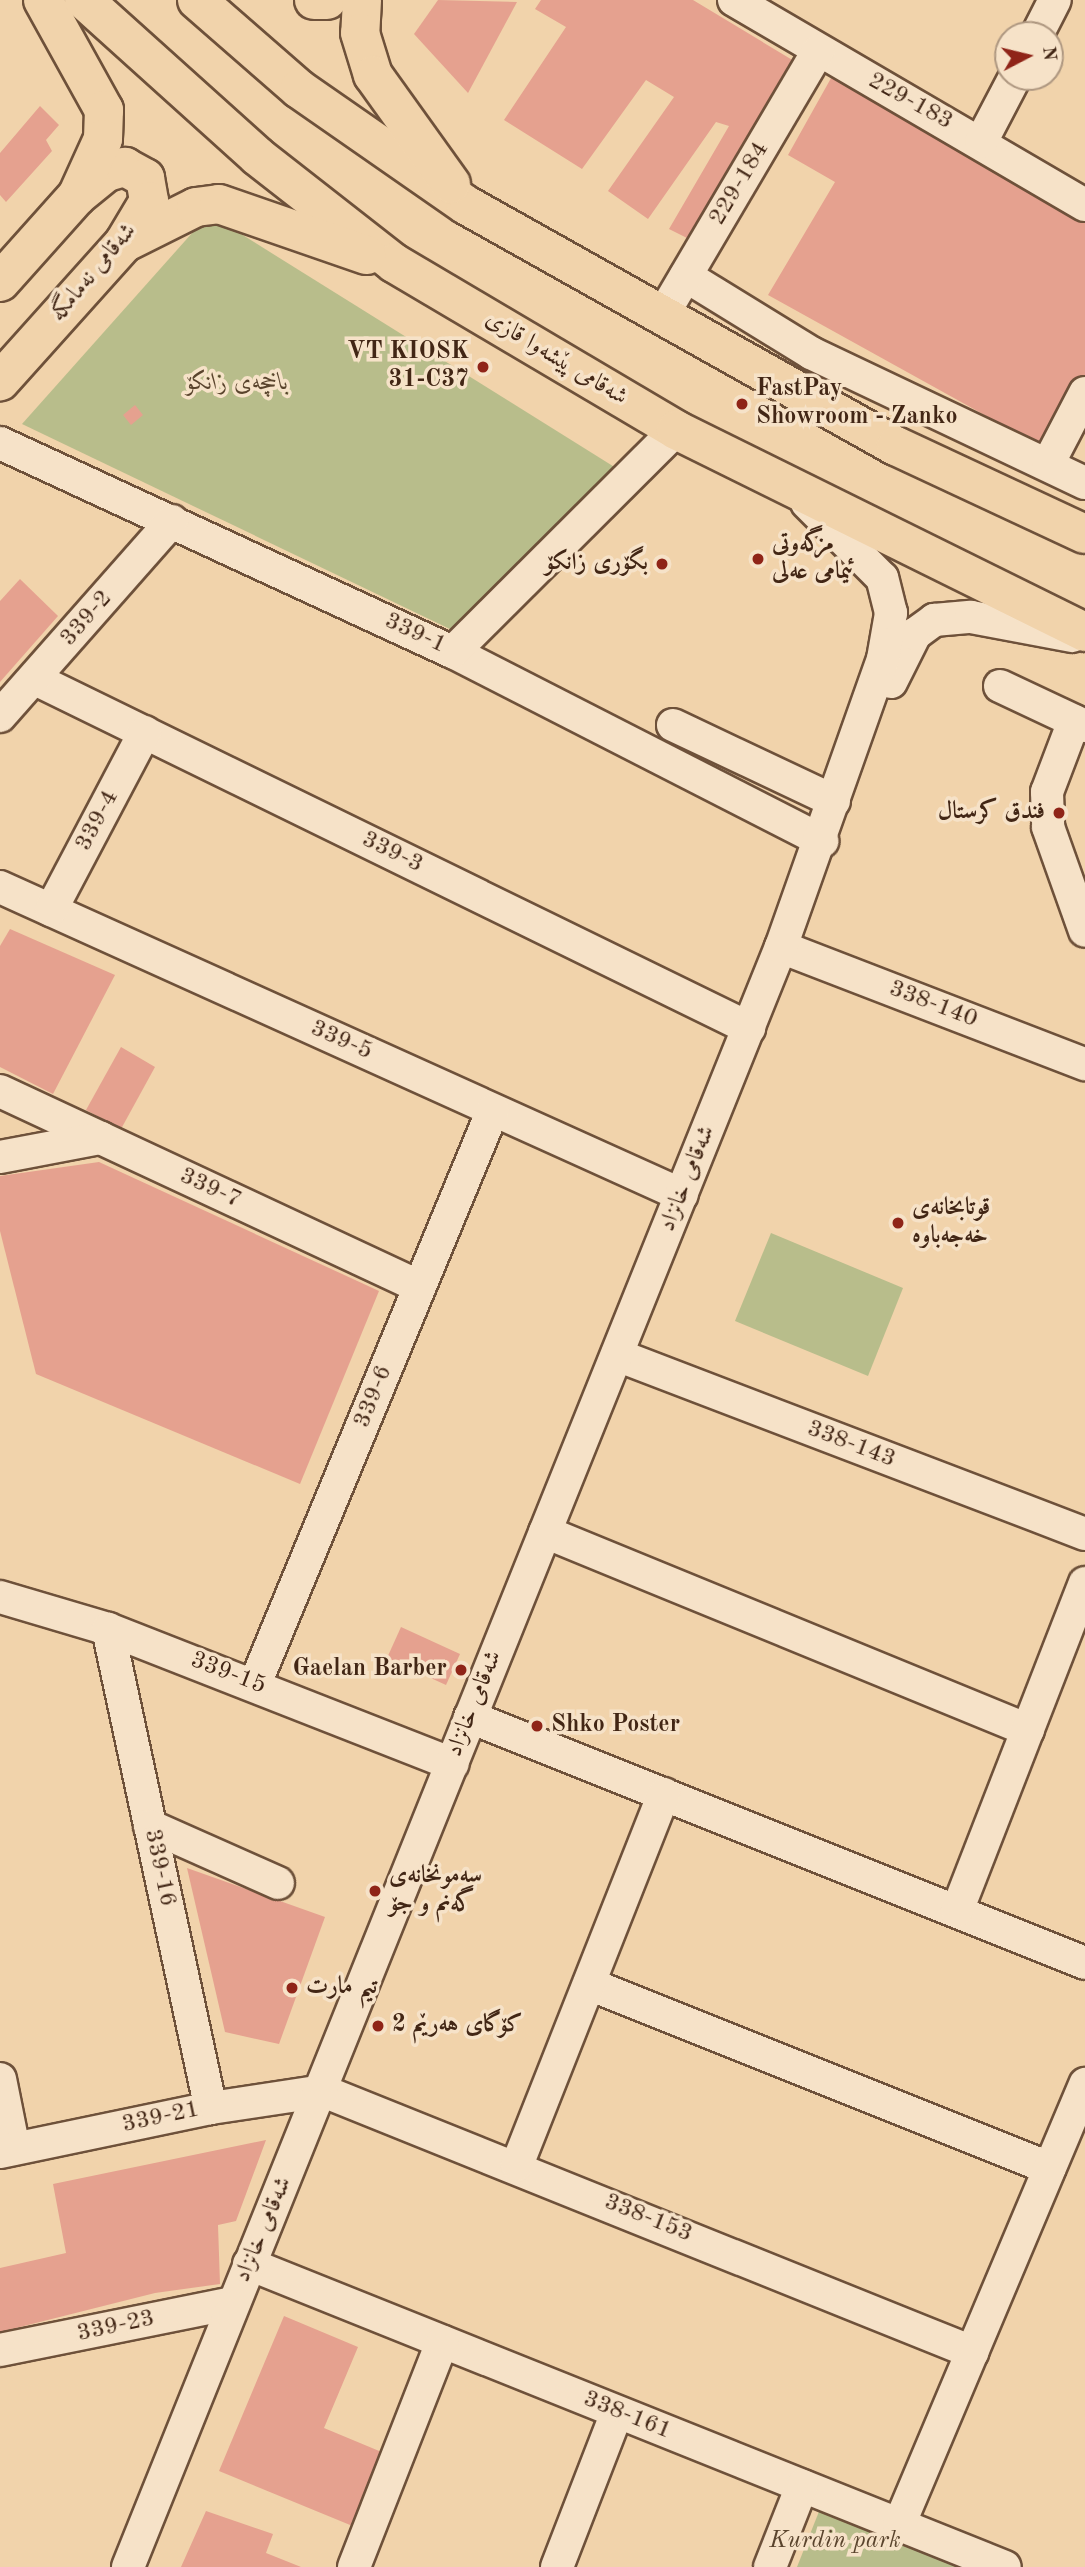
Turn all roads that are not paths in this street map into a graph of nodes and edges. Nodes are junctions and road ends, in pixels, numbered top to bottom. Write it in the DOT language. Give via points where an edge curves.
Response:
graph roads {
  1 [pos="43,0"];
  2 [pos="84,0"];
  3 [pos="197,0"];
  4 [pos="314,0"];
  5 [pos="327,0"];
  6 [pos="362,0"];
  7 [pos="734,0"];
  8 [pos="1055,0"];
  9 [pos="1044,21"];
  10 [pos="818,51"];
  11 [pos="1008,91"];
  12 [pos="981,142"];
  13 [pos="77,196"];
  14 [pos="466,205"];
  15 [pos="1085,205"];
  16 [pos="124,243"];
  17 [pos="394,263"];
  18 [pos="685,276"];
  19 [pos="0,282"];
  20 [pos="662,316"];
  21 [pos="0,381"];
  22 [pos="1085,393"];
  23 [pos="676,429"];
  24 [pos="0,443"];
  25 [pos="1048,464"];
  26 [pos="781,481"];
  27 [pos="1085,484"];
  28 [pos="172,521"];
  29 [pos="1085,534"];
  30 [pos="1085,632"];
  31 [pos="1085,639"];
  32 [pos="453,652"];
  33 [pos="35,679"];
  34 [pos="1000,686"];
  35 [pos="0,716"];
  36 [pos="1079,723"];
  37 [pos="673,725"];
  38 [pos="145,732"];
  39 [pos="834,801"];
  40 [pos="822,841"];
  41 [pos="0,887"];
  42 [pos="51,910"];
  43 [pos="1085,931"];
  44 [pos="781,947"];
  45 [pos="748,1028"];
  46 [pos="1085,1064"];
  47 [pos="0,1091"];
  48 [pos="493,1110"];
  49 [pos="101,1138"];
  50 [pos="0,1157"];
  51 [pos="682,1195"];
  52 [pos="420,1287"];
  53 [pos="617,1355"];
  54 [pos="545,1532"];
  55 [pos="1085,1534"];
  56 [pos="1085,1583"];
  57 [pos="0,1597"];
  58 [pos="108,1629"];
  59 [pos="256,1684"];
  60 [pos="470,1717"];
  61 [pos="1028,1730"];
  62 [pos="452,1764"];
  63 [pos="664,1794"];
  64 [pos="150,1826"];
  65 [pos="278,1883"];
  66 [pos="957,1911"];
  67 [pos="1085,1963"];
  68 [pos="589,1984"];
  69 [pos="0,2079"];
  70 [pos="1085,2084"];
  71 [pos="323,2091"];
  72 [pos="211,2108"];
  73 [pos="7,2151"];
  74 [pos="517,2165"];
  75 [pos="1050,2168"];
  76 [pos="249,2264"];
  77 [pos="233,2303"];
  78 [pos="442,2342"];
  79 [pos="0,2350"];
  80 [pos="972,2351"];
  81 [pos="617,2412"];
  82 [pos="802,2486"];
  83 [pos="899,2525"];
  84 [pos="128,2567"];
  85 [pos="354,2567"];
  86 [pos="557,2567"];
  87 [pos="770,2567"];
  88 [pos="1005,2567"];
  1 -- 13 [label="main road" via="104,110 103,139"];
  2 -- 17 [label="main road, شەقامی پێشەوا قازی" via="257,156"];
  3 -- 14 [label="main road" via="299,89"];
  4 -- 5 [label="main road"];
  6 -- 14 [label="main road" via="360,33 373,75"];
  7 -- 10 [label="street, 229-183"];
  8 -- 9 [label="street"];
  10 -- 12 [label="street, 229-183"];
  10 -- 18 [label="street, 229-184"];
  11 -- 12 [label="street"];
  12 -- 15 [label="street, 229-183"];
  13 -- 16 [label="main road, شەقامی نەمامگە" via="116,168 134,170 145,178 149,201"];
  13 -- 19 [label="main road, شەقامی نەمامگە"];
  14 -- 20 [label="main road"];
  16 -- 17 [label="main road" via="196,207 225,204 296,234"];
  16 -- 21 [label="main road, شەقامی نەمامگە"];
  17 -- 23 [label="main road, شەقامی پێشەوا قازی"];
  18 -- 20 [label="street, 229-184"];
  18 -- 25 [label="street" via="811,353"];
  20 -- 29 [label="main road" via="896,446"];
  22 -- 25 [label="street"];
  23 -- 26 [label="main road, شەقامی پێشەوا قازی"];
  23 -- 32 [label="street"];
  24 -- 28 [label="street, 339-1"];
  25 -- 27 [label="street"];
  26 -- 30 [label="main road, شەقامی پێشەوا قازی"];
  26 -- 39 [label="street, شەقامی خانزاد" via="871,562 888,593 891,613 883,659"];
  28 -- 32 [label="street, 339-1"];
  28 -- 33 [label="street, 339-2"];
  31 -- 40 [label="street, شەقامی خانزاد" via="971,617 934,620 915,634"];
  32 -- 40 [label="street, 339-1"];
  33 -- 35 [label="street, 339-2"];
  33 -- 38 [label="street, 339-3"];
  34 -- 36 [label="street"];
  36 -- 43 [label="street" via="1047,792 1048,827"];
  37 -- 39 [label="street"];
  38 -- 42 [label="street, 339-4"];
  38 -- 45 [label="street, 339-3"];
  39 -- 40 [label="street, شەقامی خانزاد"];
  40 -- 44 [label="street, شەقامی خانزاد"];
  41 -- 42 [label="street, 339-5"];
  42 -- 48 [label="street, 339-5"];
  44 -- 45 [label="street, شەقامی خانزاد"];
  44 -- 46 [label="street, 338-140"];
  45 -- 51 [label="street, شەقامی خانزاد"];
  47 -- 49 [label="street, 339-7"];
  48 -- 51 [label="street, 339-5"];
  48 -- 52 [label="street, 339-6"];
  49 -- 50 [label="street"];
  49 -- 52 [label="street, 339-7"];
  51 -- 53 [label="street, شەقامی خانزاد"];
  52 -- 59 [label="street, 339-6"];
  53 -- 54 [label="street, شەقامی خانزاد"];
  53 -- 55 [label="street, 338-143"];
  54 -- 60 [label="street, شەقامی خانزاد"];
  54 -- 61 [label="street"];
  56 -- 61 [label="street"];
  57 -- 58 [label="street, 339-15"];
  58 -- 59 [label="street, 339-15"];
  58 -- 64 [label="street, 339-16"];
  59 -- 62 [label="street, 339-15"];
  60 -- 62 [label="street, شەقامی خانزاد"];
  60 -- 63 [label="street"];
  61 -- 66 [label="street"];
  62 -- 71 [label="street, شەقامی خانزاد"];
  63 -- 66 [label="street"];
  63 -- 68 [label="street"];
  64 -- 65 [label="street"];
  64 -- 72 [label="street, 339-16"];
  66 -- 67 [label="street"];
  68 -- 74 [label="street"];
  68 -- 75 [label="street"];
  69 -- 73 [label="street"];
  70 -- 75 [label="street"];
  71 -- 72 [label="street, 339-21"];
  71 -- 74 [label="street, 338-153"];
  71 -- 76 [label="street, شەقامی خانزاد"];
  72 -- 73 [label="street, 339-21"];
  74 -- 80 [label="street, 338-153"];
  75 -- 80 [label="street"];
  76 -- 77 [label="street, شەقامی خانزاد"];
  76 -- 78 [label="street, 338-161"];
  77 -- 79 [label="street, 339-23"];
  77 -- 84 [label="street, شەقامی خانزاد"];
  78 -- 81 [label="street, 338-161"];
  78 -- 85 [label="street"];
  80 -- 83 [label="street"];
  81 -- 82 [label="street, 338-161"];
  81 -- 86 [label="street"];
  82 -- 83 [label="street, 338-161"];
  82 -- 87 [label="street"];
  83 -- 88 [label="street, 338-161"];
}
